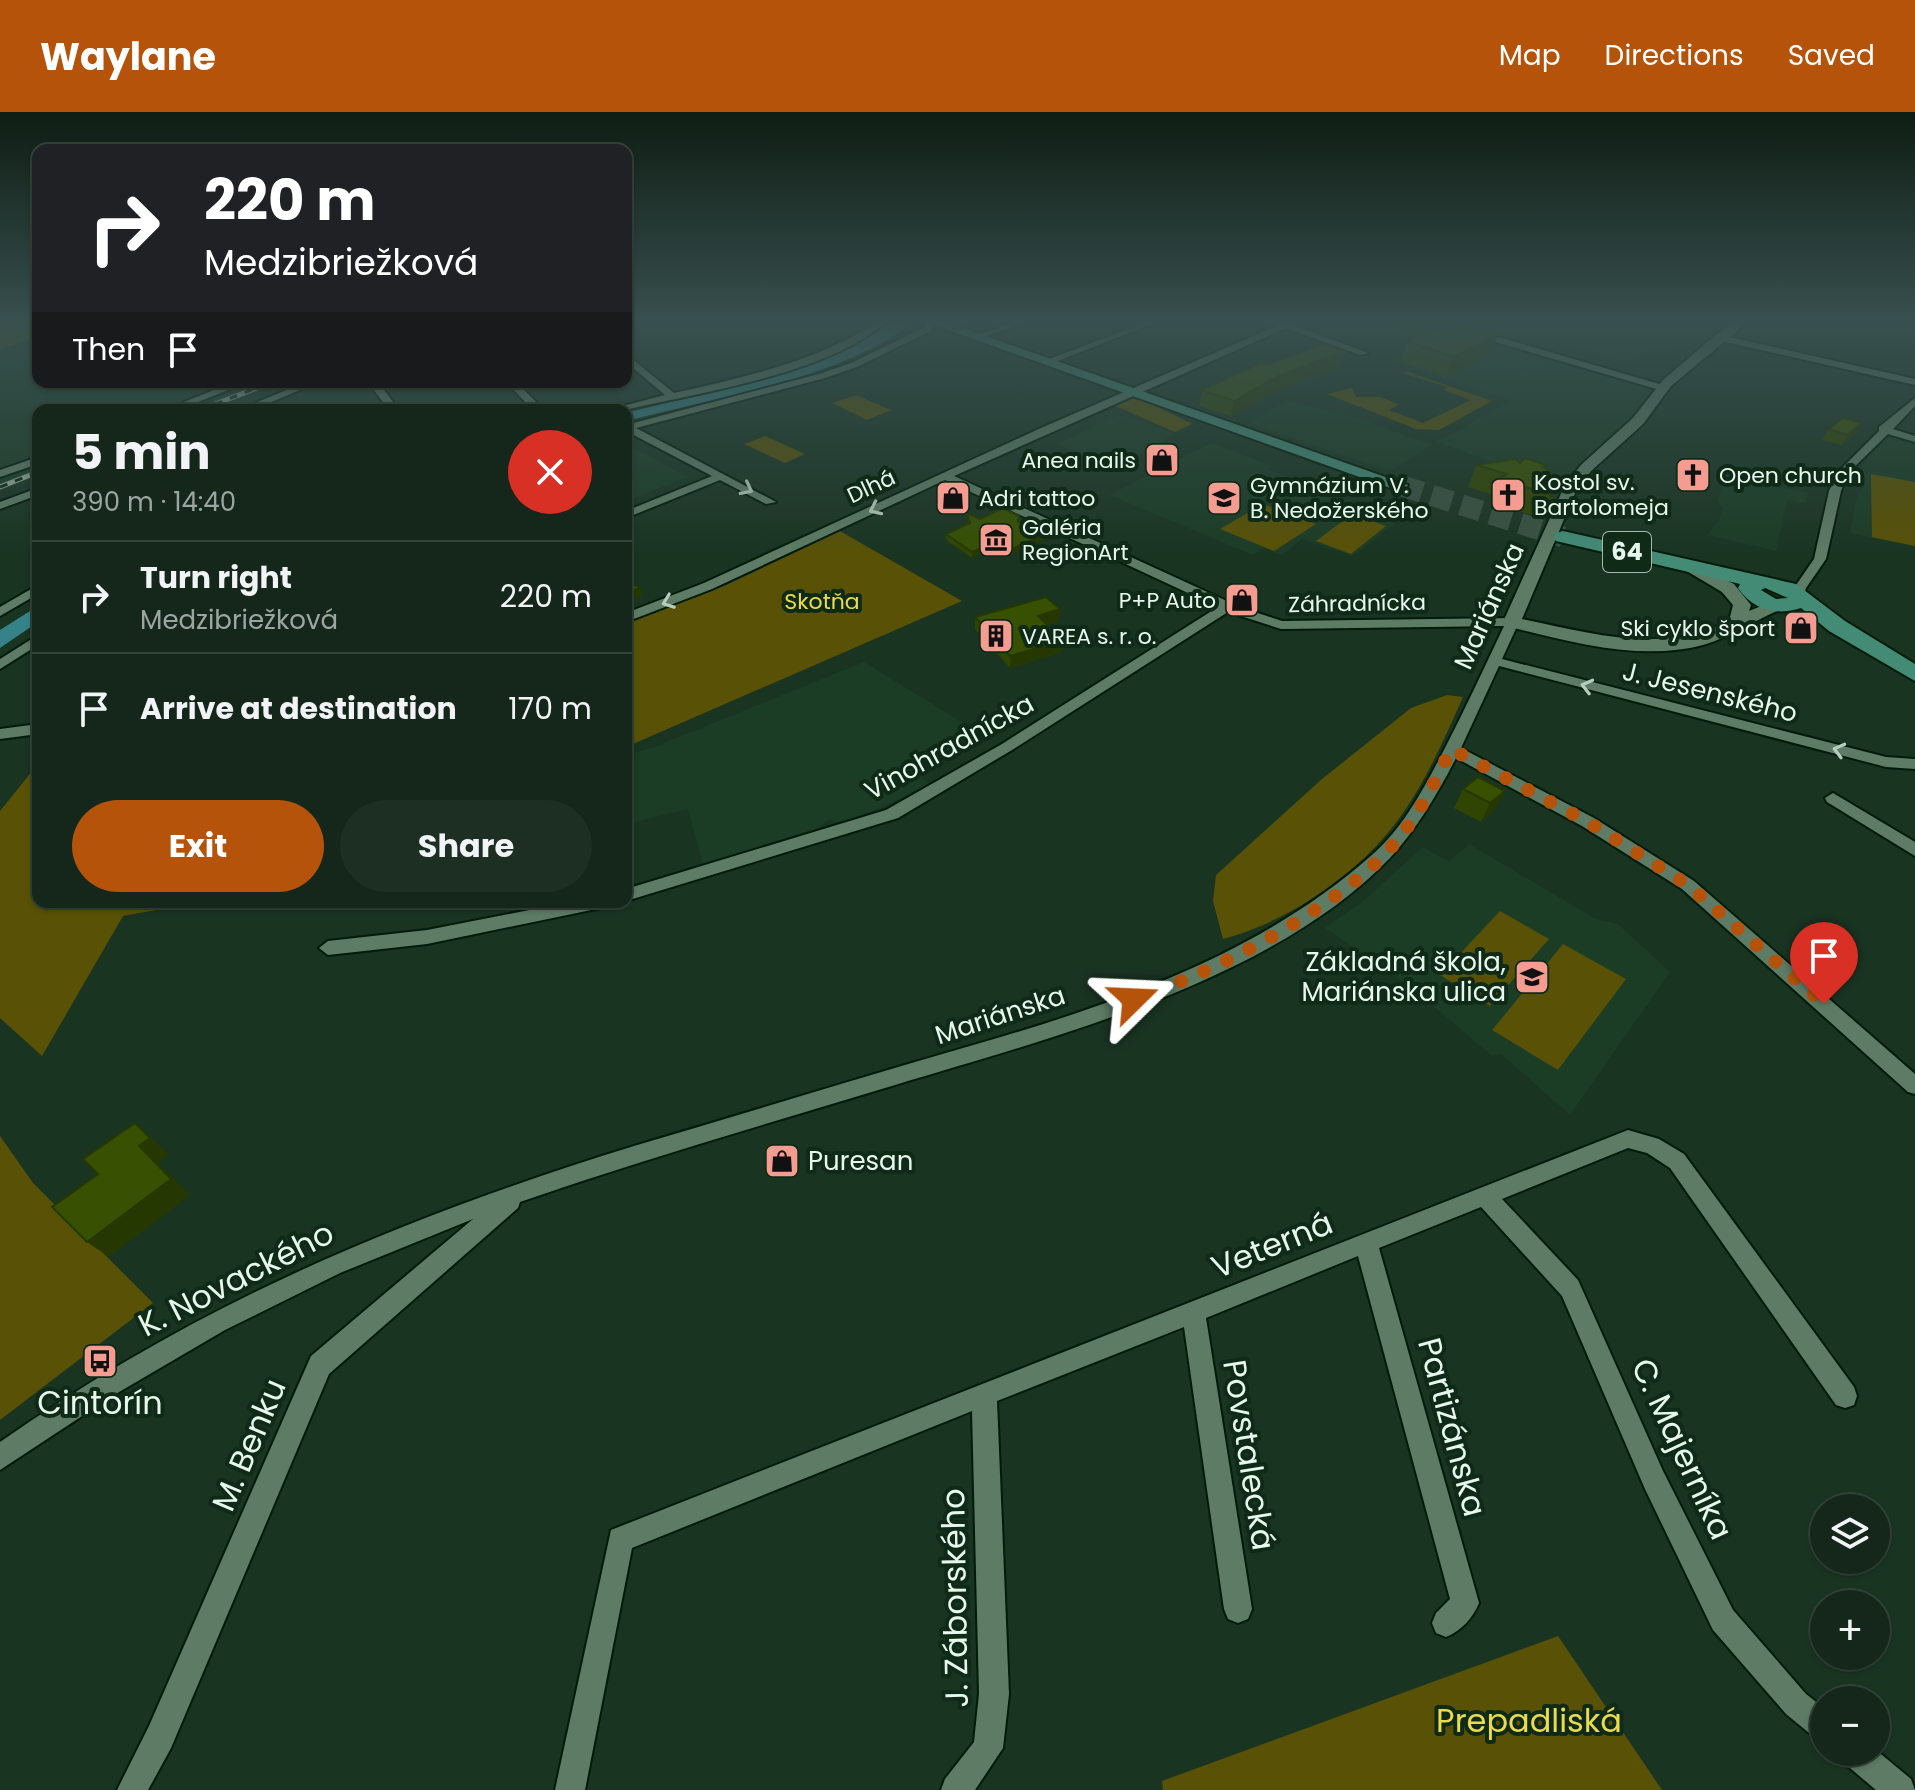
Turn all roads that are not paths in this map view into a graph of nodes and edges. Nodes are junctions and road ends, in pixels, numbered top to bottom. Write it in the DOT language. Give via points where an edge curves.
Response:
graph roads {
  1 [pos="727,400"];
  2 [pos="1114,400"];
  3 [pos="1157,400"];
  4 [pos="1654,400"];
  5 [pos="1915,401"];
  6 [pos="632,427"];
  7 [pos="1883,429"];
  8 [pos="632,431"];
  9 [pos="1915,439"];
  10 [pos="32,462"];
  11 [pos="0,474"];
  12 [pos="721,476"];
  13 [pos="945,476"];
  14 [pos="1399,485"];
  15 [pos="32,493"];
  16 [pos="770,502"];
  17 [pos="0,506"];
  18 [pos="632,513"];
  19 [pos="1558,528"];
  20 [pos="1698,569"];
  21 [pos="1814,569"];
  22 [pos="32,593"];
  23 [pos="1754,597"];
  24 [pos="1790,602"];
  25 [pos="1228,606"];
  26 [pos="0,612"];
  27 [pos="632,616"];
  28 [pos="1512,622"];
  29 [pos="32,643"];
  30 [pos="1494,661"];
  31 [pos="0,665"];
  32 [pos="1915,674"];
  33 [pos="32,730"];
  34 [pos="0,734"];
  35 [pos="1451,749"];
  36 [pos="1915,764"];
  37 [pos="1833,798"];
  38 [pos="1915,850"];
  39 [pos="632,893"];
  40 [pos="571,908"];
  41 [pos="328,948"];
  42 [pos="1915,1086"];
  43 [pos="518,1194"];
  44 [pos="1484,1195"];
  45 [pos="1366,1243"];
  46 [pos="1193,1311"];
  47 [pos="984,1394"];
  48 [pos="1845,1396"];
  49 [pos="0,1457"];
  50 [pos="1238,1609"];
  51 [pos="1446,1623"];
  52 [pos="1810,1716"];
  53 [pos="1872,1766"];
  54 [pos="132,1790"];
  55 [pos="570,1790"];
  56 [pos="956,1790"];
  57 [pos="1900,1790"];
  1 -- 6 [label="street"];
  2 -- 13 [label="street, Dlhá"];
  3 -- 14 [label="main road"];
  4 -- 19 [label="street, Mariánska" via="1569,490"];
  5 -- 7 [label="street"];
  7 -- 9 [label="street"];
  7 -- 21 [label="street" via="1843,472"];
  8 -- 12 [label="street"];
  10 -- 11 [label="street"];
  12 -- 16 [label="street, one-way"];
  12 -- 18 [label="street"];
  13 -- 25 [label="street, Záhradnícka"];
  13 -- 27 [label="street, Dlhá, one-way"];
  15 -- 17 [label="street"];
  19 -- 20 [label="main road, 64"];
  19 -- 28 [label="street, Mariánska"];
  20 -- 23 [label="main road, 64"];
  20 -- 23 [label="street" via="1734,593 1742,605"];
  21 -- 23 [label="street"];
  21 -- 24 [label="street"];
  22 -- 26 [label="street"];
  23 -- 24 [label="main road, 64"];
  23 -- 24 [label="street"];
  23 -- 28 [label="street" via="1704,639 1663,645"];
  24 -- 32 [label="main road, 64"];
  25 -- 28 [label="street, Záhradnícka" via="1281,625"];
  25 -- 39 [label="street, Vinohradnícka" via="892,814"];
  28 -- 30 [label="street, Mariánska"];
  29 -- 31 [label="street"];
  30 -- 35 [label="street, Mariánska"];
  36 -- 30 [label="street, J. Jesenského, one-way" via="1886,762"];
  33 -- 34 [label="street"];
  35 -- 42 [label="street" via="1588,822 1688,885"];
  35 -- 43 [label="street, Mariánska" via="1417,813 1364,872 1311,911 1191,976 1061,1023"];
  37 -- 38 [label="street"];
  40 -- 41 [label="street" via="427,937"];
  43 -- 49 [label="street, K. Novackého" via="378,1246 205,1329"];
  43 -- 54 [label="street, M. Benku" via="320,1365 160,1737"];
  44 -- 45 [label="street, Veterná"];
  44 -- 48 [label="street, Veterná" via="1628,1139 1652,1145 1677,1161"];
  44 -- 52 [label="street, C. Majerníka" via="1570,1288 1654,1480 1723,1620"];
  45 -- 46 [label="street, Veterná"];
  45 -- 51 [label="street, Partizánska" via="1465,1603"];
  46 -- 47 [label="street, Veterná"];
  46 -- 50 [label="street, Povstalecká"];
  47 -- 55 [label="street, Veterná" via="620,1539"];
  47 -- 56 [label="street, J. Záborského" via="994,1694 988,1748"];
  53 -- 57 [label="street"];
}
